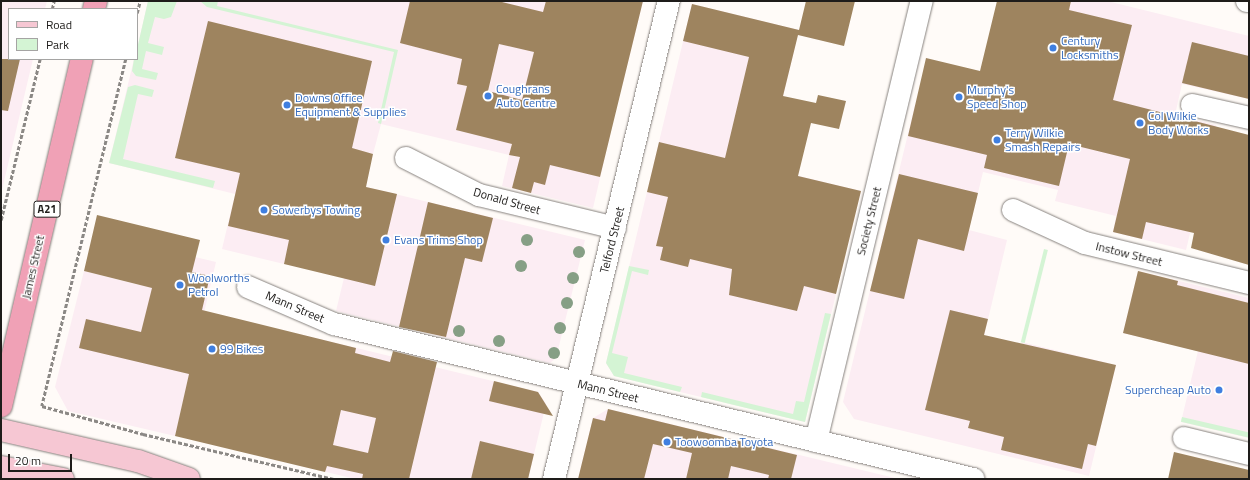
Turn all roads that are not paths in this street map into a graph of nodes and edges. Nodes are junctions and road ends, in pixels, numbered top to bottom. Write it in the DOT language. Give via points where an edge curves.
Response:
graph roads {
  1 [pos="669,1"];
  2 [pos="922,1"];
  3 [pos="82,60"];
  4 [pos="1192,105"];
  5 [pos="1249,118"];
  6 [pos="406,158"];
  7 [pos="1013,210"];
  8 [pos="615,228"];
  9 [pos="1249,283"];
  10 [pos="248,287"];
  11 [pos="577,383"];
  12 [pos="1,406"];
  13 [pos="1,430"];
  14 [pos="1184,438"];
  15 [pos="816,441"];
  16 [pos="1249,454"];
  17 [pos="1,467"];
  18 [pos="63,479"];
  19 [pos="189,479"];
  20 [pos="554,479"];
  21 [pos="973,479"];
  1 -- 8 [label="street, Telford Street"];
  2 -- 15 [label="street, Society Street"];
  3 -- 12 [label="highway, James Street / A21"];
  4 -- 5 [label="street"];
  6 -- 8 [label="street, Donald Street" via="479,195"];
  7 -- 9 [label="street, Instow Street" via="1085,243"];
  8 -- 11 [label="street, Telford Street"];
  10 -- 11 [label="street, Mann Street" via="334,324"];
  11 -- 15 [label="street, Mann Street"];
  11 -- 20 [label="street, Telford Street"];
  13 -- 19 [label="main road" via="138,460"];
  14 -- 16 [label="street"];
  15 -- 21 [label="street, Mann Street"];
  17 -- 18 [label="main road"];
}
